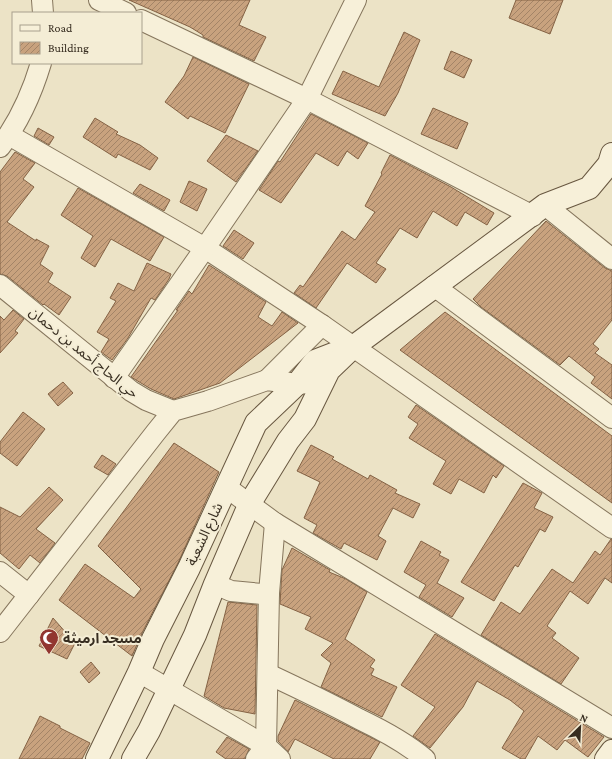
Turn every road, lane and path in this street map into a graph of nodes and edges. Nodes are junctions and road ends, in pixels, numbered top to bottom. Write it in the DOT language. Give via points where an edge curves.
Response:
graph roads {
  1 [pos="42,0"];
  2 [pos="99,0"];
  3 [pos="356,0"];
  4 [pos="43,12"];
  5 [pos="124,12"];
  6 [pos="142,20"];
  7 [pos="41,64"];
  8 [pos="307,99"];
  9 [pos="5,141"];
  10 [pos="612,154"];
  11 [pos="539,210"];
  12 [pos="206,248"];
  13 [pos="612,260"];
  14 [pos="0,285"];
  15 [pos="434,286"];
  16 [pos="322,325"];
  17 [pos="353,347"];
  18 [pos="114,378"];
  19 [pos="267,380"];
  20 [pos="322,382"];
  21 [pos="297,384"];
  22 [pos="173,411"];
  23 [pos="612,418"];
  24 [pos="226,487"];
  25 [pos="250,503"];
  26 [pos="275,522"];
  27 [pos="612,528"];
  28 [pos="0,572"];
  29 [pos="215,584"];
  30 [pos="270,594"];
  31 [pos="29,595"];
  32 [pos="0,632"];
  33 [pos="139,672"];
  34 [pos="268,674"];
  35 [pos="169,689"];
  36 [pos="612,728"];
  37 [pos="612,751"];
  38 [pos="261,752"];
  39 [pos="97,759"];
  40 [pos="133,759"];
  41 [pos="280,759"];
  42 [pos="425,759"];
  43 [pos="606,759"];
  1 -- 4 [label="street"];
  2 -- 5 [label="street"];
  3 -- 8 [label="street"];
  6 -- 8 [label="street"];
  7 -- 9 [label="street" via="27,102"];
  8 -- 11 [label="street"];
  8 -- 12 [label="street"];
  9 -- 12 [label="street"];
  10 -- 11 [label="street" via="609,164 589,188"];
  11 -- 13 [label="street"];
  11 -- 15 [label="street"];
  12 -- 16 [label="street"];
  12 -- 18 [label="street"];
  14 -- 18 [label="street, حي الحاج أحمد بن دحمان"];
  15 -- 17 [label="street"];
  15 -- 23 [label="street"];
  16 -- 17 [label="street"];
  16 -- 19 [label="street"];
  17 -- 20 [label="street" via="329,370"];
  17 -- 21 [label="street, شارع الشعبة" via="315,361"];
  17 -- 27 [label="street"];
  18 -- 22 [label="street, حي الحاج أحمد بن دحمان" via="146,400"];
  19 -- 21 [label="street"];
  19 -- 22 [label="street"];
  20 -- 21 [label="street"];
  20 -- 25 [label="street" via="305,419 288,441"];
  21 -- 24 [label="street, شارع الشعبة" via="256,423"];
  22 -- 31 [label="street"];
  24 -- 25 [label="street"];
  24 -- 33 [label="street, شارع الشعبة"];
  25 -- 26 [label="street"];
  25 -- 29 [label="street"];
  26 -- 30 [label="street"];
  26 -- 36 [label="street"];
  28 -- 31 [label="street"];
  29 -- 30 [label="street" via="231,591"];
  29 -- 35 [label="street" via="196,635"];
  30 -- 34 [label="street"];
  31 -- 32 [label="street"];
  33 -- 35 [label="street"];
  33 -- 39 [label="street, شارع الشعبة"];
  34 -- 38 [label="street"];
  34 -- 42 [label="street" via="394,737"];
  35 -- 38 [label="street"];
  35 -- 40 [label="street"];
  37 -- 43 [label="street"];
  38 -- 41 [label="street"];
}
